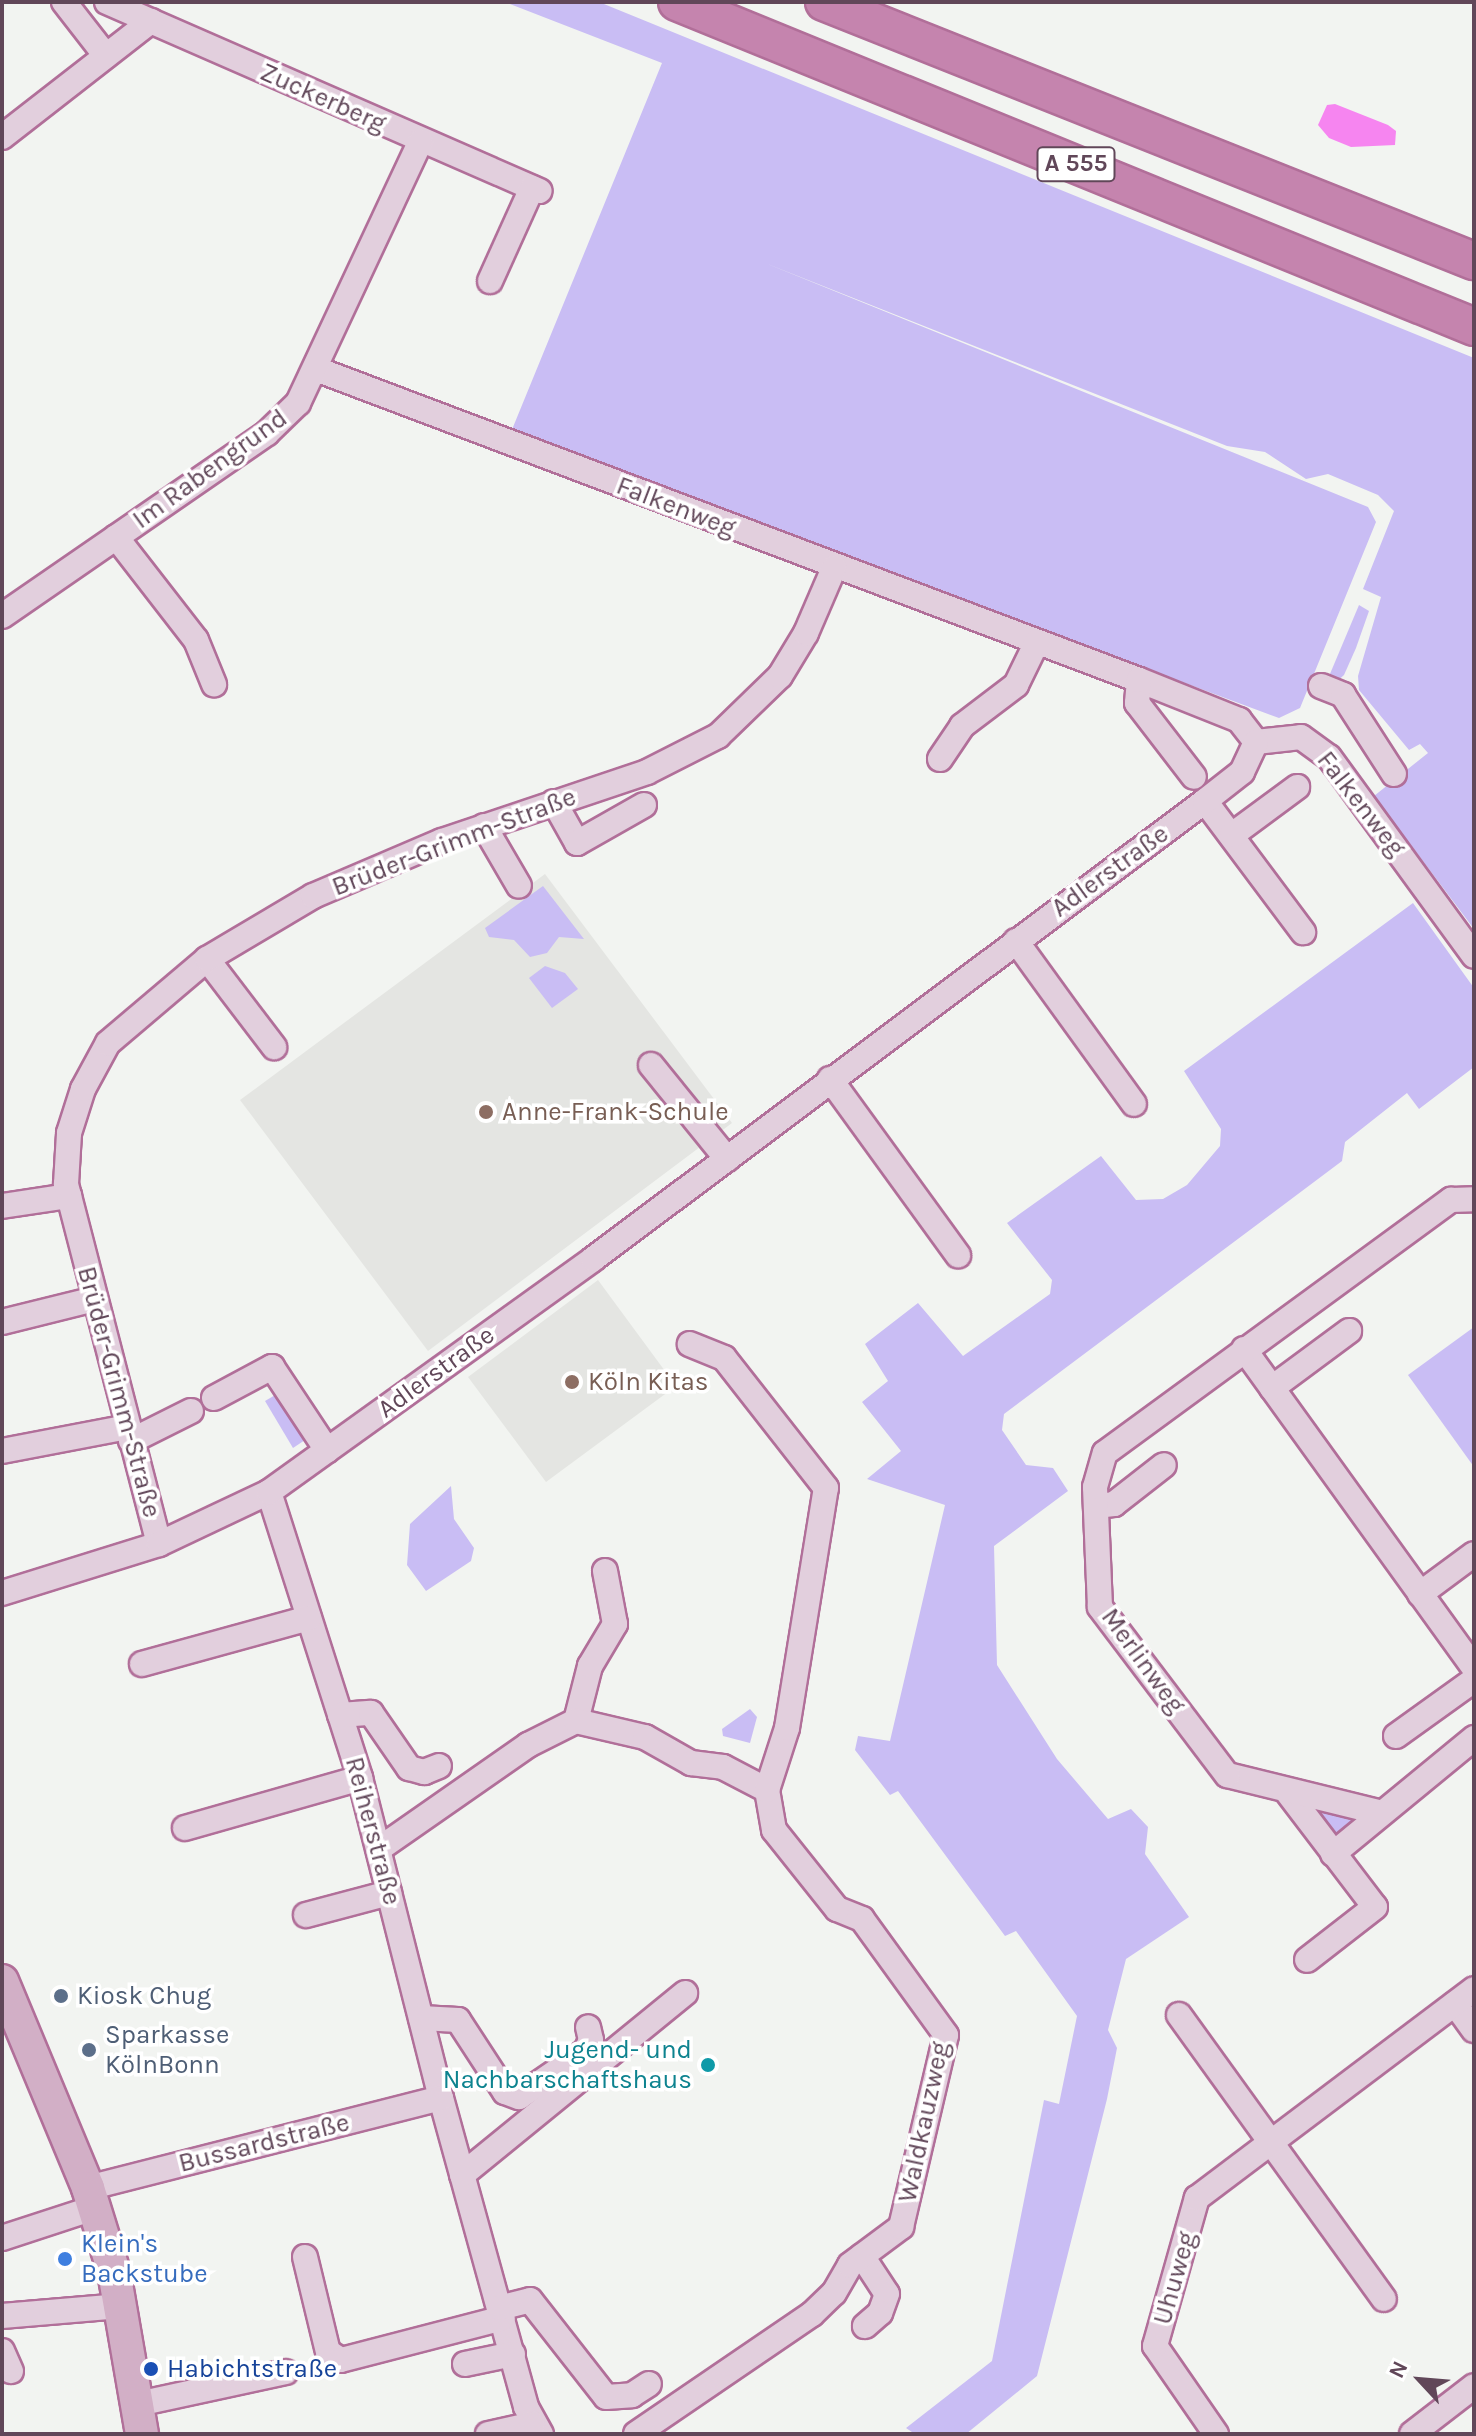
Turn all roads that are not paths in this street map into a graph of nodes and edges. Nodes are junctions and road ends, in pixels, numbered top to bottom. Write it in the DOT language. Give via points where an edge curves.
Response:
graph roads {
  1 [pos="64,2"];
  2 [pos="107,2"];
  3 [pos="677,2"];
  4 [pos="824,2"];
  5 [pos="151,21"];
  6 [pos="106,56"];
  7 [pos="2,137"];
  8 [pos="421,141"];
  9 [pos="1474,261"];
  10 [pos="490,281"];
  11 [pos="1474,327"];
  12 [pos="316,369"];
  13 [pos="116,537"];
  14 [pos="834,568"];
  15 [pos="2,616"];
  16 [pos="1037,642"];
  17 [pos="1139,680"];
  18 [pos="214,684"];
  19 [pos="1321,686"];
  20 [pos="1256,742"];
  21 [pos="940,759"];
  22 [pos="1394,774"];
  23 [pos="1194,777"];
  24 [pos="1297,787"];
  25 [pos="1205,801"];
  26 [pos="554,802"];
  27 [pos="644,805"];
  28 [pos="484,826"];
  29 [pos="1232,835"];
  30 [pos="519,886"];
  31 [pos="1303,932"];
  32 [pos="1016,941"];
  33 [pos="1474,956"];
  34 [pos="207,959"];
  35 [pos="274,1047"];
  36 [pos="651,1065"];
  37 [pos="830,1079"];
  38 [pos="1134,1104"];
  39 [pos="727,1159"];
  40 [pos="69,1196"];
  41 [pos="1463,1199"];
  42 [pos="2,1206"];
  43 [pos="958,1255"];
  44 [pos="95,1299"];
  45 [pos="2,1322"];
  46 [pos="1349,1331"];
  47 [pos="690,1344"];
  48 [pos="1244,1349"];
  49 [pos="1272,1388"];
  50 [pos="214,1398"];
  51 [pos="191,1411"];
  52 [pos="130,1434"];
  53 [pos="327,1450"];
  54 [pos="2,1451"];
  55 [pos="1164,1465"];
  56 [pos="269,1492"];
  57 [pos="1096,1506"];
  58 [pos="159,1544"];
  59 [pos="1474,1554"];
  60 [pos="605,1571"];
  61 [pos="2,1593"];
  62 [pos="1420,1594"];
  63 [pos="309,1618"];
  64 [pos="142,1664"];
  65 [pos="1474,1668"];
  66 [pos="1474,1680"];
  67 [pos="340,1715"];
  68 [pos="576,1721"];
  69 [pos="1396,1736"];
  70 [pos="1474,1738"];
  71 [pos="439,1766"];
  72 [pos="360,1778"];
  73 [pos="767,1790"];
  74 [pos="1288,1793"];
  75 [pos="1378,1812"];
  76 [pos="185,1828"];
  77 [pos="379,1849"];
  78 [pos="1333,1854"];
  79 [pos="389,1893"];
  80 [pos="306,1915"];
  81 [pos="1307,1960"];
  82 [pos="2,1981"];
  83 [pos="1474,1989"];
  84 [pos="685,1993"];
  85 [pos="1455,2004"];
  86 [pos="1179,2015"];
  87 [pos="421,2018"];
  88 [pos="588,2027"];
  89 [pos="1474,2030"];
  90 [pos="441,2098"];
  91 [pos="1273,2140"];
  92 [pos="462,2175"];
  93 [pos="91,2198"];
  94 [pos="2,2238"];
  95 [pos="862,2256"];
  96 [pos="305,2257"];
  97 [pos="1384,2299"];
  98 [pos="121,2306"];
  99 [pos="501,2313"];
  100 [pos="2,2316"];
  101 [pos="865,2326"];
  102 [pos="513,2354"];
  103 [pos="465,2364"];
  104 [pos="286,2372"];
  105 [pos="649,2384"];
  106 [pos="1474,2386"];
  107 [pos="140,2419"];
  108 [pos="537,2429"];
  109 [pos="488,2434"];
  110 [pos="636,2434"];
  111 [pos="1216,2434"];
  112 [pos="1412,2434"];
  1 -- 6 [label="street"];
  2 -- 5 [label="street, Zuckerberg"];
  3 -- 11 [label="highway, A 555"];
  4 -- 9 [label="highway, A 555"];
  5 -- 6 [label="street"];
  5 -- 8 [label="street, Zuckerberg"];
  6 -- 7 [label="street"];
  8 -- 10 [label="street, Zuckerberg" via="536,190"];
  8 -- 12 [label="street, Im Rabengrund"];
  12 -- 13 [label="street, Im Rabengrund" via="298,403 267,433"];
  12 -- 14 [label="street, Falkenweg"];
  13 -- 15 [label="street, Im Rabengrund"];
  13 -- 18 [label="street" via="196,640"];
  14 -- 16 [label="street, Falkenweg"];
  14 -- 26 [label="street, Brüder-Grimm-Straße" via="806,633 780,676 740,719 685,756"];
  16 -- 17 [label="street, Falkenweg"];
  16 -- 21 [label="street" via="1016,685 962,726"];
  17 -- 20 [label="street, Falkenweg" via="1239,720"];
  17 -- 23 [label="street" via="1137,703"];
  19 -- 22 [label="street" via="1343,695"];
  20 -- 25 [label="street, Adlerstraße" via="1242,772"];
  20 -- 33 [label="street, Falkenweg" via="1301,737 1329,757"];
  24 -- 29 [label="street"];
  25 -- 29 [label="street"];
  25 -- 32 [label="street, Adlerstraße"];
  26 -- 27 [label="street" via="569,849"];
  26 -- 28 [label="street, Brüder-Grimm-Straße"];
  28 -- 30 [label="street"];
  28 -- 34 [label="street, Brüder-Grimm-Straße" via="313,896"];
  29 -- 31 [label="street"];
  32 -- 37 [label="street, Adlerstraße"];
  32 -- 38 [label="street"];
  34 -- 35 [label="street"];
  34 -- 40 [label="street, Brüder-Grimm-Straße" via="108,1043 83,1089 69,1133"];
  36 -- 39 [label="street"];
  37 -- 39 [label="street, Adlerstraße"];
  37 -- 43 [label="street"];
  39 -- 53 [label="street, Adlerstraße"];
  40 -- 42 [label="street"];
  40 -- 44 [label="street, Brüder-Grimm-Straße"];
  41 -- 48 [label="street, Merlinweg"];
  44 -- 45 [label="street"];
  44 -- 52 [label="street, Brüder-Grimm-Straße"];
  46 -- 49 [label="street"];
  47 -- 73 [label="street, Waldkauzweg" via="724,1358 826,1488 787,1728"];
  48 -- 49 [label="street"];
  48 -- 57 [label="street, Merlinweg" via="1105,1453 1095,1487"];
  49 -- 62 [label="street"];
  50 -- 53 [label="street" via="272,1367"];
  51 -- 52 [label="street"];
  52 -- 54 [label="street"];
  52 -- 58 [label="street, Brüder-Grimm-Straße"];
  53 -- 56 [label="street, Adlerstraße"];
  55 -- 57 [label="street" via="1114,1504"];
  56 -- 58 [label="street, Adlerstraße"];
  56 -- 63 [label="street, Reiherstraße"];
  57 -- 74 [label="street, Merlinweg" via="1100,1607 1227,1775"];
  58 -- 61 [label="street, Adlerstraße"];
  59 -- 62 [label="street"];
  60 -- 68 [label="street" via="615,1624 590,1666"];
  62 -- 65 [label="street"];
  63 -- 64 [label="street"];
  63 -- 67 [label="street, Reiherstraße"];
  66 -- 69 [label="street"];
  67 -- 71 [label="street" via="371,1713 409,1768 424,1772"];
  67 -- 72 [label="street, Reiherstraße"];
  68 -- 73 [label="street" via="645,1737 691,1763 723,1767"];
  68 -- 77 [label="street" via="528,1745"];
  70 -- 75 [label="street"];
  72 -- 76 [label="street"];
  72 -- 77 [label="street, Reiherstraße"];
  73 -- 95 [label="street, Waldkauzweg" via="774,1830 837,1909 862,1919 946,2035 901,2227"];
  74 -- 75 [label="street, Merlinweg"];
  74 -- 78 [label="street"];
  75 -- 78 [label="street"];
  77 -- 79 [label="street, Reiherstraße"];
  78 -- 81 [label="street" via="1375,1907"];
  79 -- 80 [label="street"];
  79 -- 87 [label="street, Reiherstraße"];
  82 -- 93 [label="main road"];
  83 -- 85 [label="street, Uhuweg"];
  84 -- 92 [label="street"];
  85 -- 89 [label="street"];
  85 -- 91 [label="street, Uhuweg"];
  86 -- 91 [label="street"];
  87 -- 88 [label="street" via="458,2020 505,2092 519,2097 586,2051 591,2040"];
  87 -- 90 [label="street, Reiherstraße"];
  90 -- 92 [label="street, Reiherstraße"];
  90 -- 93 [label="street, Bussardstraße"];
  91 -- 97 [label="street"];
  91 -- 111 [label="street, Uhuweg" via="1197,2198 1155,2346"];
  92 -- 99 [label="street, Reiherstraße"];
  93 -- 94 [label="street, Bussardstraße"];
  93 -- 98 [label="main road"];
  95 -- 101 [label="street" via="887,2294 880,2313"];
  95 -- 110 [label="street, Waldkauzweg" via="812,2314"];
  96 -- 99 [label="street" via="328,2352 341,2360"];
  98 -- 100 [label="street"];
  98 -- 107 [label="main road"];
  99 -- 102 [label="street, Reiherstraße"];
  99 -- 105 [label="street" via="530,2300 606,2397 632,2395"];
  102 -- 103 [label="street"];
  102 -- 108 [label="street, Reiherstraße"];
  104 -- 107 [label="street"];
  106 -- 112 [label="street"];
  108 -- 109 [label="street"];
}
